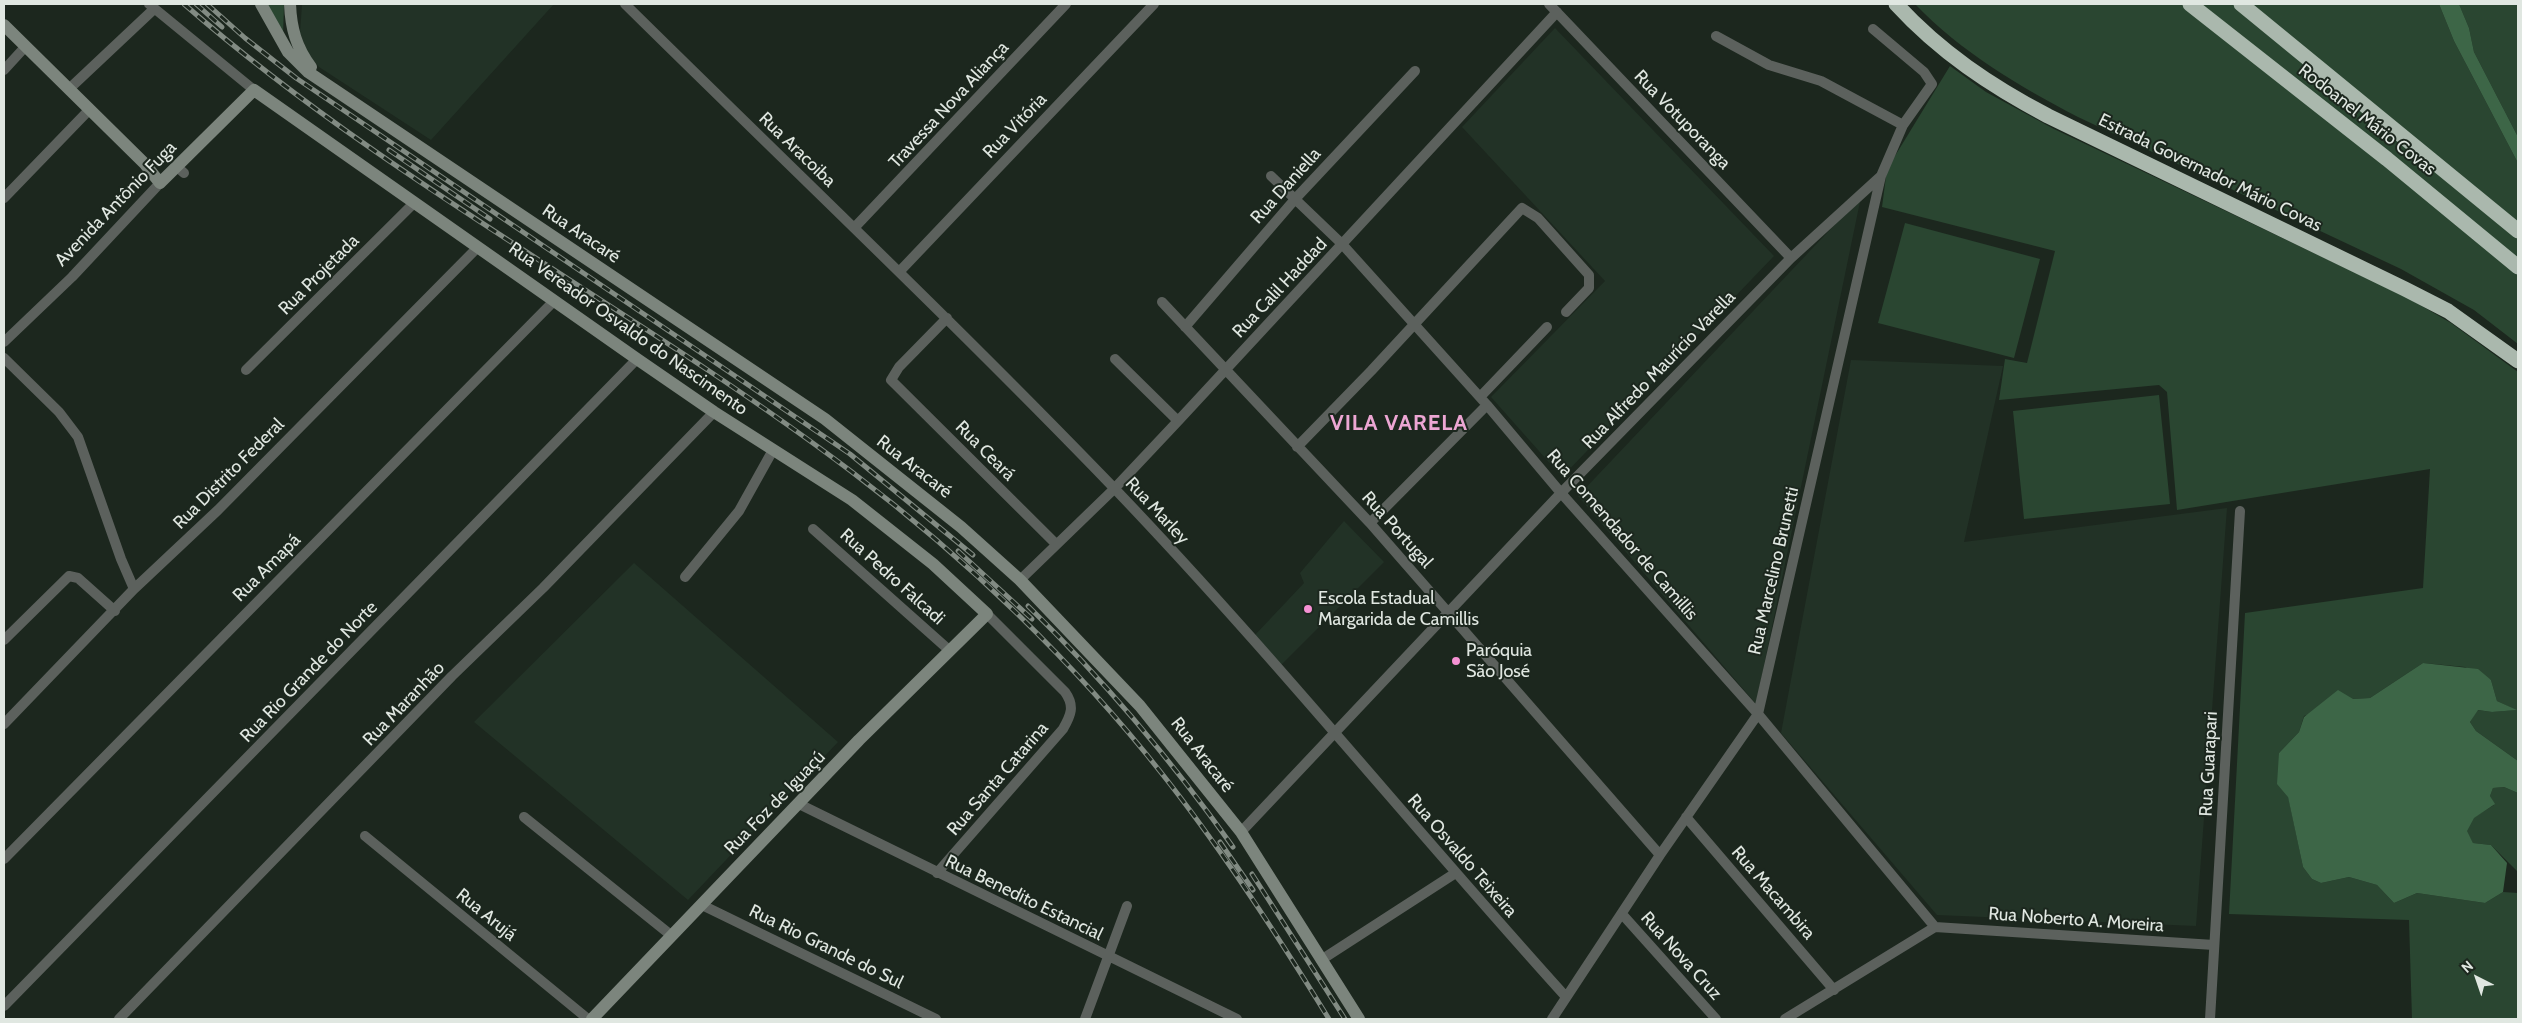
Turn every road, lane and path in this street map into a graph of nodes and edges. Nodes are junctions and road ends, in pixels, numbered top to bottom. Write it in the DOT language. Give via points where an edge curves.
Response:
graph roads {
  1 [pos="260,4"];
  2 [pos="290,4"];
  3 [pos="625,4"];
  4 [pos="1066,4"];
  5 [pos="1154,4"];
  6 [pos="1549,4"];
  7 [pos="1896,4"];
  8 [pos="2190,4"];
  9 [pos="2241,4"];
  10 [pos="152,6"];
  11 [pos="1557,12"];
  12 [pos="4,25"];
  13 [pos="1873,29"];
  14 [pos="1716,36"];
  15 [pos="25,47"];
  16 [pos="4,70"];
  17 [pos="1415,71"];
  18 [pos="318,78"];
  19 [pos="69,88"];
  20 [pos="254,90"];
  21 [pos="90,108"];
  22 [pos="1904,125"];
  23 [pos="1271,176"];
  24 [pos="1881,176"];
  25 [pos="160,182"];
  26 [pos="4,198"];
  27 [pos="1296,198"];
  28 [pos="414,203"];
  29 [pos="855,227"];
  30 [pos="2518,231"];
  31 [pos="1342,244"];
  32 [pos="478,247"];
  33 [pos="1792,258"];
  34 [pos="2518,267"];
  35 [pos="900,271"];
  36 [pos="554,301"];
  37 [pos="1162,302"];
  38 [pos="1566,312"];
  39 [pos="947,318"];
  40 [pos="1414,323"];
  41 [pos="1185,327"];
  42 [pos="1547,327"];
  43 [pos="4,342"];
  44 [pos="4,358"];
  45 [pos="637,359"];
  46 [pos="1116,359"];
  47 [pos="2518,361"];
  48 [pos="1226,369"];
  49 [pos="246,370"];
  50 [pos="1483,401"];
  51 [pos="714,412"];
  52 [pos="1178,421"];
  53 [pos="1297,447"];
  54 [pos="773,450"];
  55 [pos="1114,489"];
  56 [pos="1561,493"];
  57 [pos="2240,511"];
  58 [pos="1370,523"];
  59 [pos="813,529"];
  60 [pos="1056,544"];
  61 [pos="685,577"];
  62 [pos="1020,580"];
  63 [pos="134,589"];
  64 [pos="115,611"];
  65 [pos="1447,612"];
  66 [pos="987,614"];
  67 [pos="4,640"];
  68 [pos="949,650"];
  69 [pos="1071,700"];
  70 [pos="1758,714"];
  71 [pos="4,724"];
  72 [pos="1335,734"];
  73 [pos="798,804"];
  74 [pos="524,817"];
  75 [pos="1686,817"];
  76 [pos="1241,832"];
  77 [pos="364,836"];
  78 [pos="1660,854"];
  79 [pos="4,859"];
  80 [pos="937,873"];
  81 [pos="1454,874"];
  82 [pos="702,905"];
  83 [pos="1127,906"];
  84 [pos="1622,914"];
  85 [pos="1935,927"];
  86 [pos="672,936"];
  87 [pos="2214,945"];
  88 [pos="1107,957"];
  89 [pos="1321,960"];
  90 [pos="1834,990"];
  91 [pos="1566,997"];
  92 [pos="4,1006"];
  93 [pos="1232,1018"];
  94 [pos="119,1019"];
  95 [pos="588,1019"];
  96 [pos="592,1019"];
  97 [pos="936,1019"];
  98 [pos="1085,1019"];
  99 [pos="1360,1019"];
  100 [pos="1552,1019"];
  101 [pos="1716,1019"];
  102 [pos="1785,1019"];
  103 [pos="2210,1019"];
  1 -- 18 [label="street, Rua Aracaré" via="288,52"];
  2 -- 18 [label="street, Rua Aracaré" via="298,49"];
  3 -- 29 [label="street, Rua Aracoiba"];
  4 -- 29 [label="street, Travessa Nova Aliança"];
  5 -- 35 [label="street, Rua Vitória"];
  6 -- 11 [label="street, Rua Votuporanga"];
  7 -- 47 [label="highway, Estrada Governador Mário Covas" via="1946,52 2003,92 2448,311"];
  8 -- 34 [label="highway, Rodoanel Mário Covas"];
  9 -- 30 [label="highway, Rodoanel Mário Covas"];
  10 -- 19 [label="street"];
  10 -- 20 [label="street, Rua Vereador Osvaldo do Nascimento"];
  11 -- 31 [label="street, Rua Calil Haddad"];
  11 -- 33 [label="street, Rua Votuporanga"];
  12 -- 15 [label="street"];
  13 -- 22 [label="street, Rua Marcelino Brunetti" via="1932,81"];
  14 -- 22 [label="street" via="1769,65 1821,81"];
  15 -- 16 [label="street"];
  15 -- 19 [label="street"];
  17 -- 27 [label="street, Rua Daniella"];
  18 -- 62 [label="street, Rua Aracaré" via="824,418 961,527"];
  19 -- 21 [label="street"];
  20 -- 25 [label="street, Avenida Antônio Fuga" via="180,169"];
  20 -- 28 [label="street, Rua Vereador Osvaldo do Nascimento"];
  21 -- 25 [label="street"];
  21 -- 26 [label="street"];
  22 -- 24 [label="street, Rua Marcelino Brunetti"];
  23 -- 27 [label="street, Rua Comendador de Camillis"];
  24 -- 33 [label="street, Rua Alfredo Maurício Varella"];
  24 -- 70 [label="street, Rua Marcelino Brunetti"];
  25 -- 43 [label="street, Avenida Antônio Fuga" via="72,277"];
  27 -- 31 [label="street, Rua Comendador de Camillis"];
  27 -- 41 [label="street, Rua Daniella"];
  28 -- 32 [label="street, Rua Vereador Osvaldo do Nascimento"];
  28 -- 49 [label="street, Rua Projetada"];
  29 -- 35 [label="street, Rua Aracoiba"];
  31 -- 40 [label="street, Rua Comendador de Camillis"];
  31 -- 48 [label="street, Rua Calil Haddad"];
  32 -- 36 [label="street, Rua Vereador Osvaldo do Nascimento"];
  32 -- 63 [label="street, Rua Distrito Federal" via="218,510"];
  33 -- 56 [label="street, Rua Alfredo Maurício Varella"];
  35 -- 39 [label="street, Rua Aracoiba"];
  36 -- 45 [label="street, Rua Vereador Osvaldo do Nascimento"];
  36 -- 79 [label="street, Rua Amapá"];
  37 -- 41 [label="street, Rua Portugal"];
  38 -- 40 [label="street" via="1589,288 1587,272 1531,212 1522,208"];
  39 -- 55 [label="street, Rua Marley"];
  39 -- 60 [label="street, Rua Ceará" via="899,367 892,380"];
  40 -- 50 [label="street, Rua Comendador de Camillis"];
  40 -- 53 [label="street"];
  41 -- 48 [label="street, Rua Portugal"];
  42 -- 50 [label="street"];
  44 -- 63 [label="street" via="59,412 78,437"];
  45 -- 51 [label="street, Rua Vereador Osvaldo do Nascimento"];
  45 -- 92 [label="street, Rua Rio Grande do Norte"];
  46 -- 52 [label="street"];
  48 -- 52 [label="street, Rua Calil Haddad"];
  48 -- 53 [label="street, Rua Portugal"];
  50 -- 56 [label="street, Rua Comendador de Camillis"];
  50 -- 58 [label="street"];
  51 -- 54 [label="street, Rua Vereador Osvaldo do Nascimento"];
  51 -- 94 [label="street, Rua Maranhão"];
  52 -- 55 [label="street, Rua Calil Haddad"];
  53 -- 58 [label="street, Rua Portugal"];
  54 -- 61 [label="street" via="739,511"];
  54 -- 66 [label="street, Rua Vereador Osvaldo do Nascimento" via="884,524"];
  55 -- 60 [label="street, Rua Calil Haddad"];
  55 -- 72 [label="street, Rua Marley" via="1226,609"];
  56 -- 65 [label="street, Rua Alfredo Maurício Varella"];
  56 -- 70 [label="street, Rua Comendador de Camillis"];
  57 -- 87 [label="street, Rua Guarapari"];
  58 -- 65 [label="street, Rua Portugal"];
  59 -- 68 [label="street, Rua Pedro Falcadi"];
  60 -- 62 [label="street, Rua Calil Haddad"];
  62 -- 76 [label="street, Rua Aracaré" via="1140,706"];
  63 -- 64 [label="street, Rua Distrito Federal"];
  64 -- 67 [label="street" via="78,578 69,576"];
  64 -- 71 [label="street, Rua Distrito Federal"];
  65 -- 72 [label="street, Rua Alfredo Maurício Varella"];
  65 -- 78 [label="street, Rua Portugal"];
  66 -- 68 [label="street, Rua Foz de Iguaçú"];
  66 -- 69 [label="street, Rua Vereador Osvaldo do Nascimento"];
  68 -- 73 [label="street, Rua Foz de Iguaçú"];
  69 -- 80 [label="street, Rua Santa Catarina" via="1071,713 1062,729"];
  70 -- 75 [label="street, Rua Marcelino Brunetti"];
  70 -- 85 [label="street, Rua Comendador de Camillis"];
  72 -- 76 [label="street, Rua Alfredo Maurício Varella"];
  72 -- 81 [label="street, Rua Osvaldo Teixeira"];
  73 -- 80 [label="street, Rua Benedito Estancial"];
  73 -- 82 [label="street, Rua Foz de Iguaçú"];
  74 -- 86 [label="street"];
  75 -- 78 [label="street, Rua Marcelino Brunetti"];
  75 -- 90 [label="street, Rua Macambira"];
  76 -- 89 [label="street, Rua Aracaré"];
  77 -- 95 [label="street, Rua Arujá"];
  78 -- 84 [label="street, Rua Marcelino Brunetti"];
  80 -- 88 [label="street, Rua Benedito Estancial"];
  81 -- 89 [label="street"];
  81 -- 91 [label="street, Rua Osvaldo Teixeira"];
  82 -- 86 [label="street, Rua Foz de Iguaçú"];
  82 -- 97 [label="street, Rua Rio Grande do Sul"];
  83 -- 88 [label="street"];
  84 -- 91 [label="street, Rua Marcelino Brunetti"];
  84 -- 101 [label="street, Rua Nova Cruz"];
  85 -- 87 [label="street, Rua Noberto A. Moreira"];
  85 -- 90 [label="street"];
  86 -- 96 [label="street, Rua Foz de Iguaçú"];
  87 -- 103 [label="street, Rua Guarapari"];
  88 -- 93 [label="street, Rua Benedito Estancial"];
  88 -- 98 [label="street"];
  89 -- 99 [label="street, Rua Aracaré"];
  90 -- 102 [label="street"];
  91 -- 100 [label="street, Rua Marcelino Brunetti"];
}
